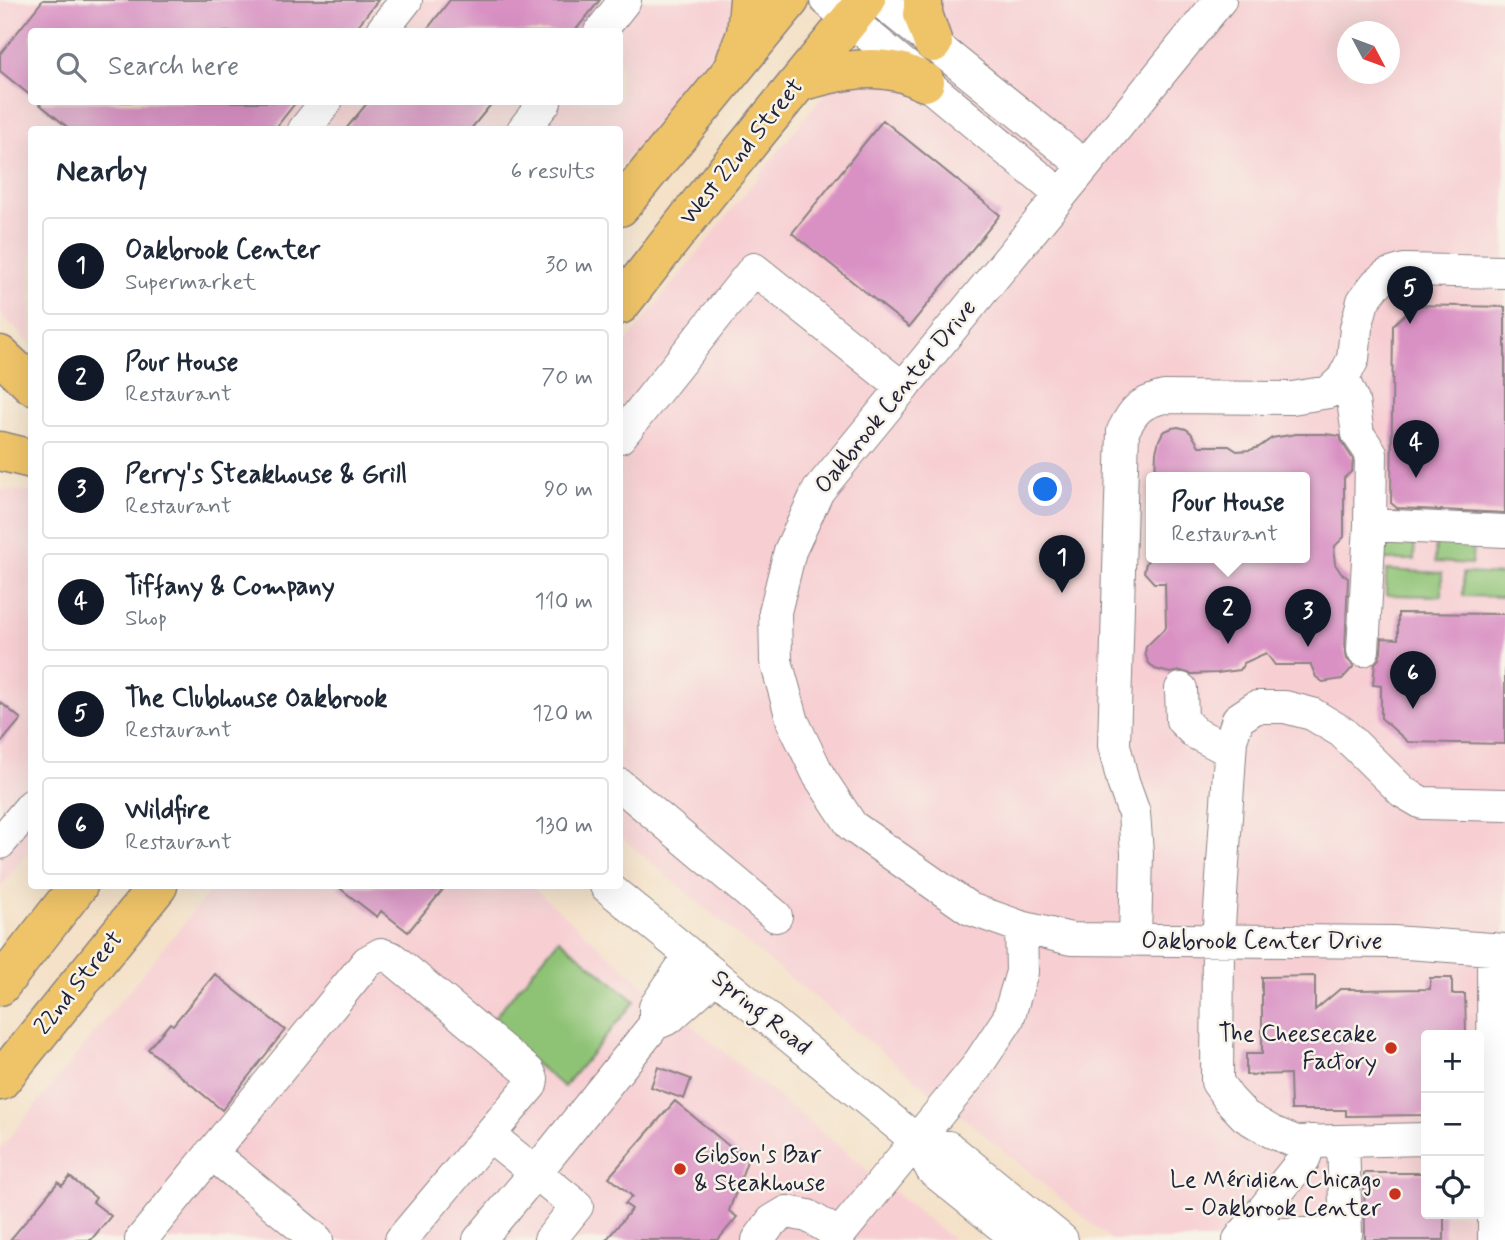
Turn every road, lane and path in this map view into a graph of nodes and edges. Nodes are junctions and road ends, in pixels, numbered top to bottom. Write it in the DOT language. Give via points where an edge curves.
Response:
graph roads {
  1 [pos="406,0"];
  2 [pos="625,0"];
  3 [pos="749,0"];
  4 [pos="790,0"];
  5 [pos="923,0"];
  6 [pos="1220,0"];
  7 [pos="855,5"];
  8 [pos="384,28"];
  9 [pos="603,28"];
  10 [pos="933,43"];
  11 [pos="730,73"];
  12 [pos="799,82"];
  13 [pos="925,82"];
  14 [pos="324,105"];
  15 [pos="543,105"];
  16 [pos="307,126"];
  17 [pos="526,126"];
  18 [pos="1085,166"];
  19 [pos="1061,195"];
  20 [pos="623,203"];
  21 [pos="1505,272"];
  22 [pos="623,301"];
  23 [pos="0,355"];
  24 [pos="1343,379"];
  25 [pos="28,381"];
  26 [pos="903,388"];
  27 [pos="623,433"];
  28 [pos="0,451"];
  29 [pos="28,458"];
  30 [pos="1370,525"];
  31 [pos="1505,531"];
  32 [pos="1363,650"];
  33 [pos="1181,689"];
  34 [pos="1230,751"];
  35 [pos="623,788"];
  36 [pos="1505,805"];
  37 [pos="28,810"];
  38 [pos="0,843"];
  39 [pos="77,889"];
  40 [pos="610,889"];
  41 [pos="161,890"];
  42 [pos="776,916"];
  43 [pos="1021,927"];
  44 [pos="1135,940"];
  45 [pos="1218,941"];
  46 [pos="1499,950"];
  47 [pos="690,955"];
  48 [pos="716,976"];
  49 [pos="0,986"];
  50 [pos="654,1024"];
  51 [pos="0,1081"];
  52 [pos="489,1135"];
  53 [pos="1486,1138"];
  54 [pos="1421,1139"];
  55 [pos="916,1140"];
  56 [pos="1311,1141"];
  57 [pos="1343,1141"];
  58 [pos="211,1153"];
  59 [pos="536,1172"];
  60 [pos="837,1237"];
  61 [pos="1241,1237"];
  62 [pos="141,1240"];
  63 [pos="317,1240"];
  64 [pos="401,1240"];
  65 [pos="479,1240"];
  66 [pos="550,1240"];
  67 [pos="758,1240"];
  68 [pos="1019,1240"];
  69 [pos="1062,1240"];
  70 [pos="1494,1240"];
  1 -- 8 [label="street"];
  2 -- 9 [label="street"];
  3 -- 11 [label="main road" via="746,34"];
  4 -- 11 [label="main road"];
  5 -- 10 [label="main road"];
  6 -- 18 [label="street, Oakbrook Center Drive"];
  7 -- 10 [label="street"];
  7 -- 12 [label="main road, West 22nd Street"];
  7 -- 13 [label="street"];
  10 -- 18 [label="street"];
  11 -- 20 [label="main road"];
  12 -- 13 [label="main road" via="842,70 871,69 900,72"];
  12 -- 22 [label="main road, West 22nd Street"];
  13 -- 19 [label="street"];
  14 -- 16 [label="street"];
  15 -- 17 [label="street"];
  18 -- 19 [label="street, Oakbrook Center Drive"];
  19 -- 26 [label="street, Oakbrook Center Drive"];
  21 -- 24 [label="street" via="1404,270 1387,275 1363,301 1353,359"];
  23 -- 25 [label="main road"];
  24 -- 30 [label="street" via="1353,401 1358,434 1371,453"];
  24 -- 44 [label="street" via="1329,392 1292,398 1164,397 1144,403 1132,413 1123,431 1114,745 1134,813"];
  26 -- 27 [label="street" via="754,269"];
  26 -- 43 [label="street, Oakbrook Center Drive" via="818,491 790,551 775,612 776,661 793,722 819,776 852,826 970,909"];
  28 -- 29 [label="main road"];
  30 -- 31 [label="street"];
  30 -- 32 [label="street"];
  33 -- 34 [label="street" via="1182,720 1195,733"];
  34 -- 36 [label="street" via="1238,719 1256,707 1285,707 1312,714 1342,732 1403,792 1422,803"];
  34 -- 45 [label="street"];
  35 -- 42 [label="street"];
  37 -- 38 [label="street"];
  39 -- 49 [label="main road"];
  40 -- 47 [label="street, Spring Road"];
  41 -- 51 [label="main road, 22nd Street"];
  43 -- 44 [label="street, Oakbrook Center Drive" via="1072,939"];
  43 -- 55 [label="street" via="1022,972 1008,1019 975,1069"];
  44 -- 45 [label="street, Oakbrook Center Drive"];
  45 -- 46 [label="street, Oakbrook Center Drive" via="1393,942"];
  45 -- 56 [label="street" via="1217,1082 1245,1116 1296,1142"];
  46 -- 53 [label="street"];
  47 -- 48 [label="street, Spring Road"];
  47 -- 50 [label="street" via="656,1007"];
  48 -- 50 [label="street" via="669,1018"];
  48 -- 55 [label="street, Spring Road"];
  50 -- 59 [label="street"];
  52 -- 58 [label="street" via="531,1085 529,1072 392,958 381,954 367,962"];
  52 -- 59 [label="street"];
  52 -- 64 [label="street"];
  53 -- 70 [label="street"];
  54 -- 57 [label="street"];
  55 -- 60 [label="street"];
  55 -- 68 [label="street, Spring Road" via="932,1170"];
  55 -- 69 [label="street, Spring Road" via="948,1147"];
  56 -- 57 [label="street"];
  56 -- 61 [label="street" via="1304,1159"];
  57 -- 61 [label="street" via="1356,1234"];
  58 -- 62 [label="street"];
  58 -- 63 [label="street"];
  59 -- 65 [label="street"];
  59 -- 66 [label="street" via="577,1206"];
  60 -- 67 [label="street" via="808,1216 787,1212 772,1221"];
}
